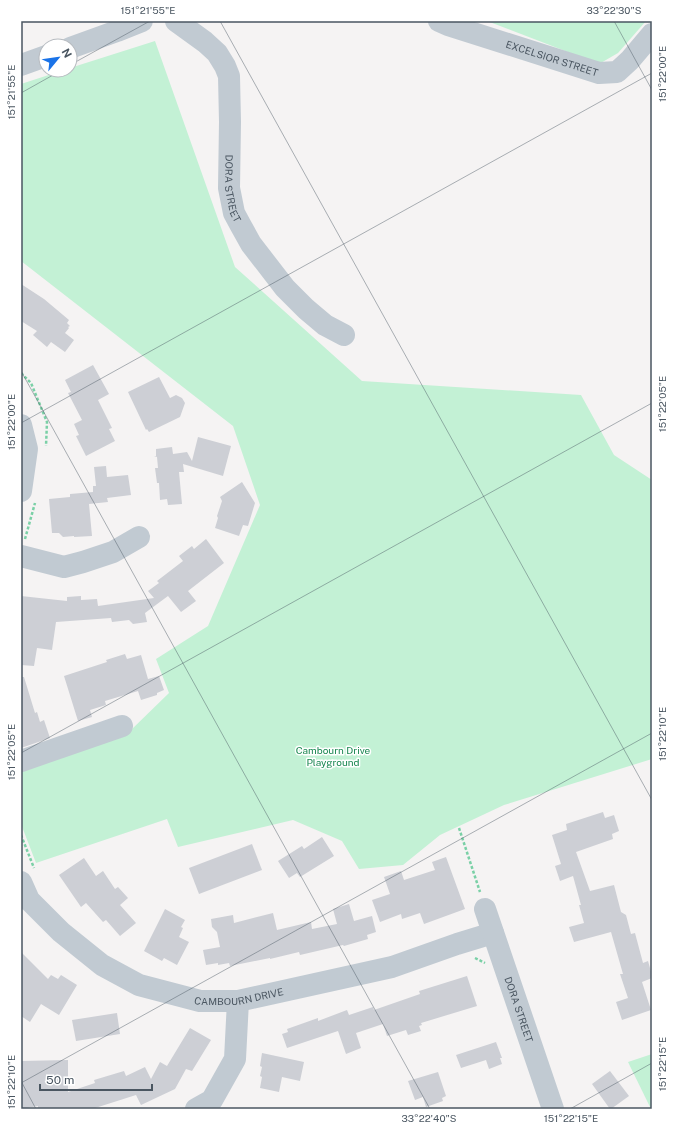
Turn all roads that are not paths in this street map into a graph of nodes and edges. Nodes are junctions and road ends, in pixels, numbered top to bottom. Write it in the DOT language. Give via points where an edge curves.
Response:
graph roads {
  1 [pos="142,21"];
  2 [pos="176,21"];
  3 [pos="439,21"];
  4 [pos="652,34"];
  5 [pos="78,45"];
  6 [pos="38,59"];
  7 [pos="21,65"];
  8 [pos="344,335"];
  9 [pos="21,425"];
  10 [pos="21,491"];
  11 [pos="139,537"];
  12 [pos="21,556"];
  13 [pos="122,726"];
  14 [pos="21,761"];
  15 [pos="28,876"];
  16 [pos="486,909"];
  17 [pos="493,933"];
  18 [pos="238,1001"];
  19 [pos="196,1109"];
  20 [pos="553,1109"];
  1 -- 5 [label="street"];
  2 -- 8 [label="street, DORA STREET" via="217,53 229,76 229,188 234,213 251,244 285,288 306,310 325,325"];
  3 -- 4 [label="street, EXCELSIOR STREET" via="599,73 617,72"];
  6 -- 7 [label="street"];
  9 -- 10 [label="street" via="27,449"];
  11 -- 12 [label="street" via="113,552 64,567"];
  13 -- 14 [label="street"];
  15 -- 18 [label="street, CAMBOURN DRIVE" via="29,900 61,932 102,965 139,985 200,1001"];
  16 -- 17 [label="street, DORA STREET"];
  17 -- 18 [label="street, CAMBOURN DRIVE" via="392,967"];
  17 -- 20 [label="street, DORA STREET"];
  18 -- 19 [label="street" via="235,1059 212,1100"];
}
